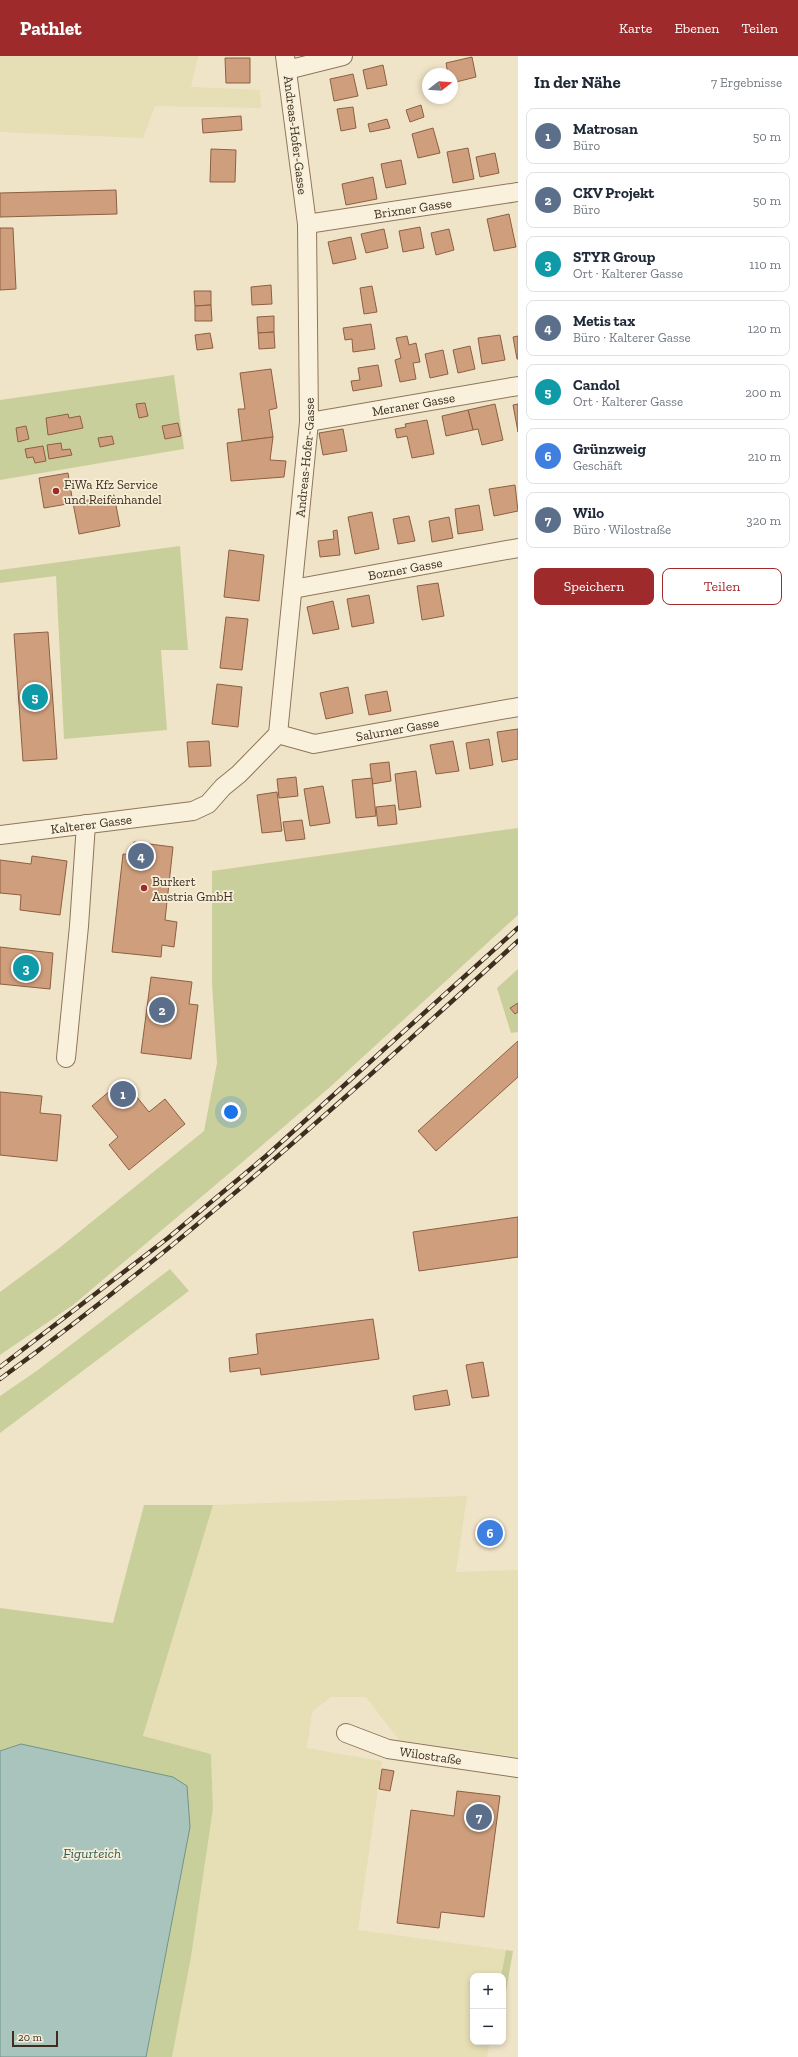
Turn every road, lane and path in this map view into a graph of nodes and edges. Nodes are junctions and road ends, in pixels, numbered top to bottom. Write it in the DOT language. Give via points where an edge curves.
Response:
graph roads {
  1 [pos="343,56"];
  2 [pos="286,63"];
  3 [pos="518,192"];
  4 [pos="307,224"];
  5 [pos="518,386"];
  6 [pos="309,422"];
  7 [pos="518,548"];
  8 [pos="293,589"];
  9 [pos="518,707"];
  10 [pos="278,734"];
  11 [pos="86,824"];
  12 [pos="0,835"];
  13 [pos="66,1058"];
  14 [pos="346,1733"];
  15 [pos="518,1768"];
  1 -- 2 [label="street"];
  2 -- 4 [label="street, Andreas-Hofer-Gasse"];
  3 -- 4 [label="street, Brixner Gasse"];
  4 -- 6 [label="street, Andreas-Hofer-Gasse"];
  5 -- 6 [label="street, Meraner Gasse"];
  6 -- 8 [label="street, Andreas-Hofer-Gasse"];
  7 -- 8 [label="street, Bozner Gasse"];
  8 -- 10 [label="street, Andreas-Hofer-Gasse"];
  9 -- 10 [label="street, Salurner Gasse" via="314,744"];
  10 -- 11 [label="street, Kalterer Gasse" via="208,804 183,813"];
  11 -- 12 [label="street, Kalterer Gasse"];
  11 -- 13 [label="street"];
  14 -- 15 [label="street, Wilostraße" via="388,1749"];
}
